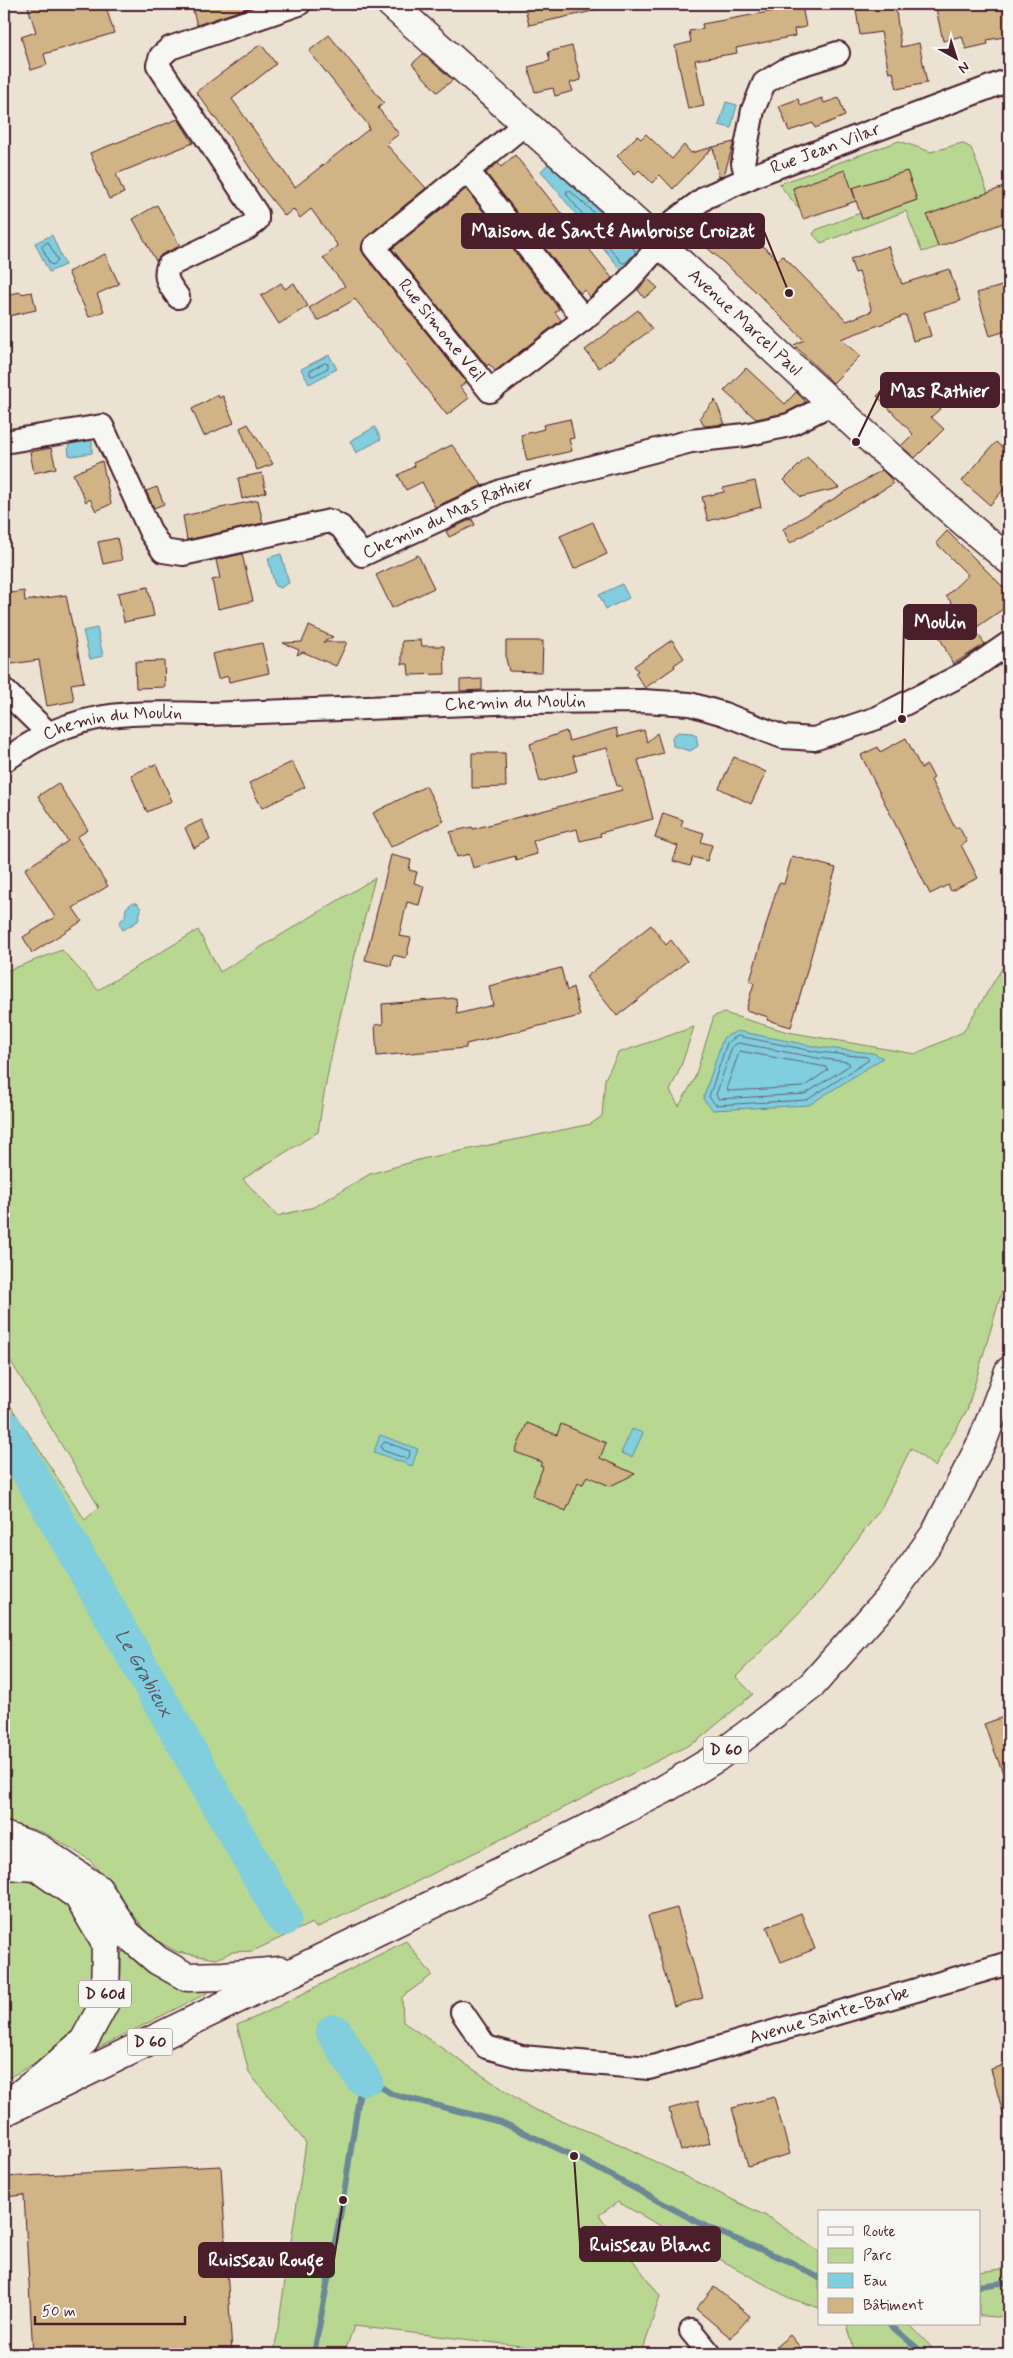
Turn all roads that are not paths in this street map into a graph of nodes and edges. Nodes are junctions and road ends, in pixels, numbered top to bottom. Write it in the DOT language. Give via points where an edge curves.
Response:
graph roads {
  1 [pos="299,4"];
  2 [pos="391,4"];
  3 [pos="838,53"];
  4 [pos="1009,80"];
  5 [pos="525,124"];
  6 [pos="468,171"];
  7 [pos="747,179"];
  8 [pos="660,245"];
  9 [pos="178,297"];
  10 [pos="584,319"];
  11 [pos="831,404"];
  12 [pos="4,442"];
  13 [pos="1009,560"];
  14 [pos="1009,642"];
  15 [pos="4,690"];
  16 [pos="49,734"];
  17 [pos="4,760"];
  18 [pos="1009,1371"];
  19 [pos="4,1836"];
  20 [pos="4,1864"];
  21 [pos="1009,1963"];
  22 [pos="296,1969"];
  23 [pos="462,2012"];
  24 [pos="4,2106"];
  25 [pos="4,2112"];
  26 [pos="691,2331"];
  27 [pos="710,2354"];
  1 -- 9 [label="street" via="170,48 161,56 158,65 257,214 257,220 248,228 168,266 165,273 167,282"];
  2 -- 5 [label="main road, Avenue Marcel Paul"];
  3 -- 7 [label="street" via="787,69 764,82 753,110 743,163"];
  4 -- 7 [label="street, Rue Jean Vilar"];
  5 -- 6 [label="street, Rue Simone Veil"];
  5 -- 8 [label="main road, Avenue Marcel Paul"];
  6 -- 10 [label="street"];
  6 -- 10 [label="street, Rue Simone Veil" via="374,247 490,392"];
  7 -- 8 [label="street, Rue Jean Vilar" via="706,197 674,222"];
  8 -- 10 [label="street, Rue Simone Veil" via="626,283"];
  8 -- 11 [label="main road, Avenue Marcel Paul"];
  11 -- 12 [label="street, Chemin du Mas Rathier" via="789,425 745,435 691,441 501,491 362,555 341,527 330,521 183,554 163,551 102,426"];
  11 -- 13 [label="main road, Avenue Marcel Paul"];
  14 -- 16 [label="street, Chemin du Moulin" via="967,672 877,718 814,739 783,737 690,704 643,701 157,713 106,717 69,725"];
  15 -- 16 [label="street"];
  16 -- 17 [label="street, Chemin du Moulin"];
  18 -- 22 [label="main road, D 60" via="983,1440 935,1534 889,1598 811,1686 716,1758 663,1790"];
  19 -- 22 [label="main road" via="40,1849 98,1889 127,1934 157,1960 187,1977"];
  20 -- 24 [label="main road, D 60d" via="37,1867 78,1896 106,1944 105,2002 84,2041"];
  21 -- 23 [label="street, Avenue Sainte-Barbe" via="649,2068 522,2057 486,2046"];
  22 -- 25 [label="main road, D 60"];
  26 -- 27 [label="street"];
}
